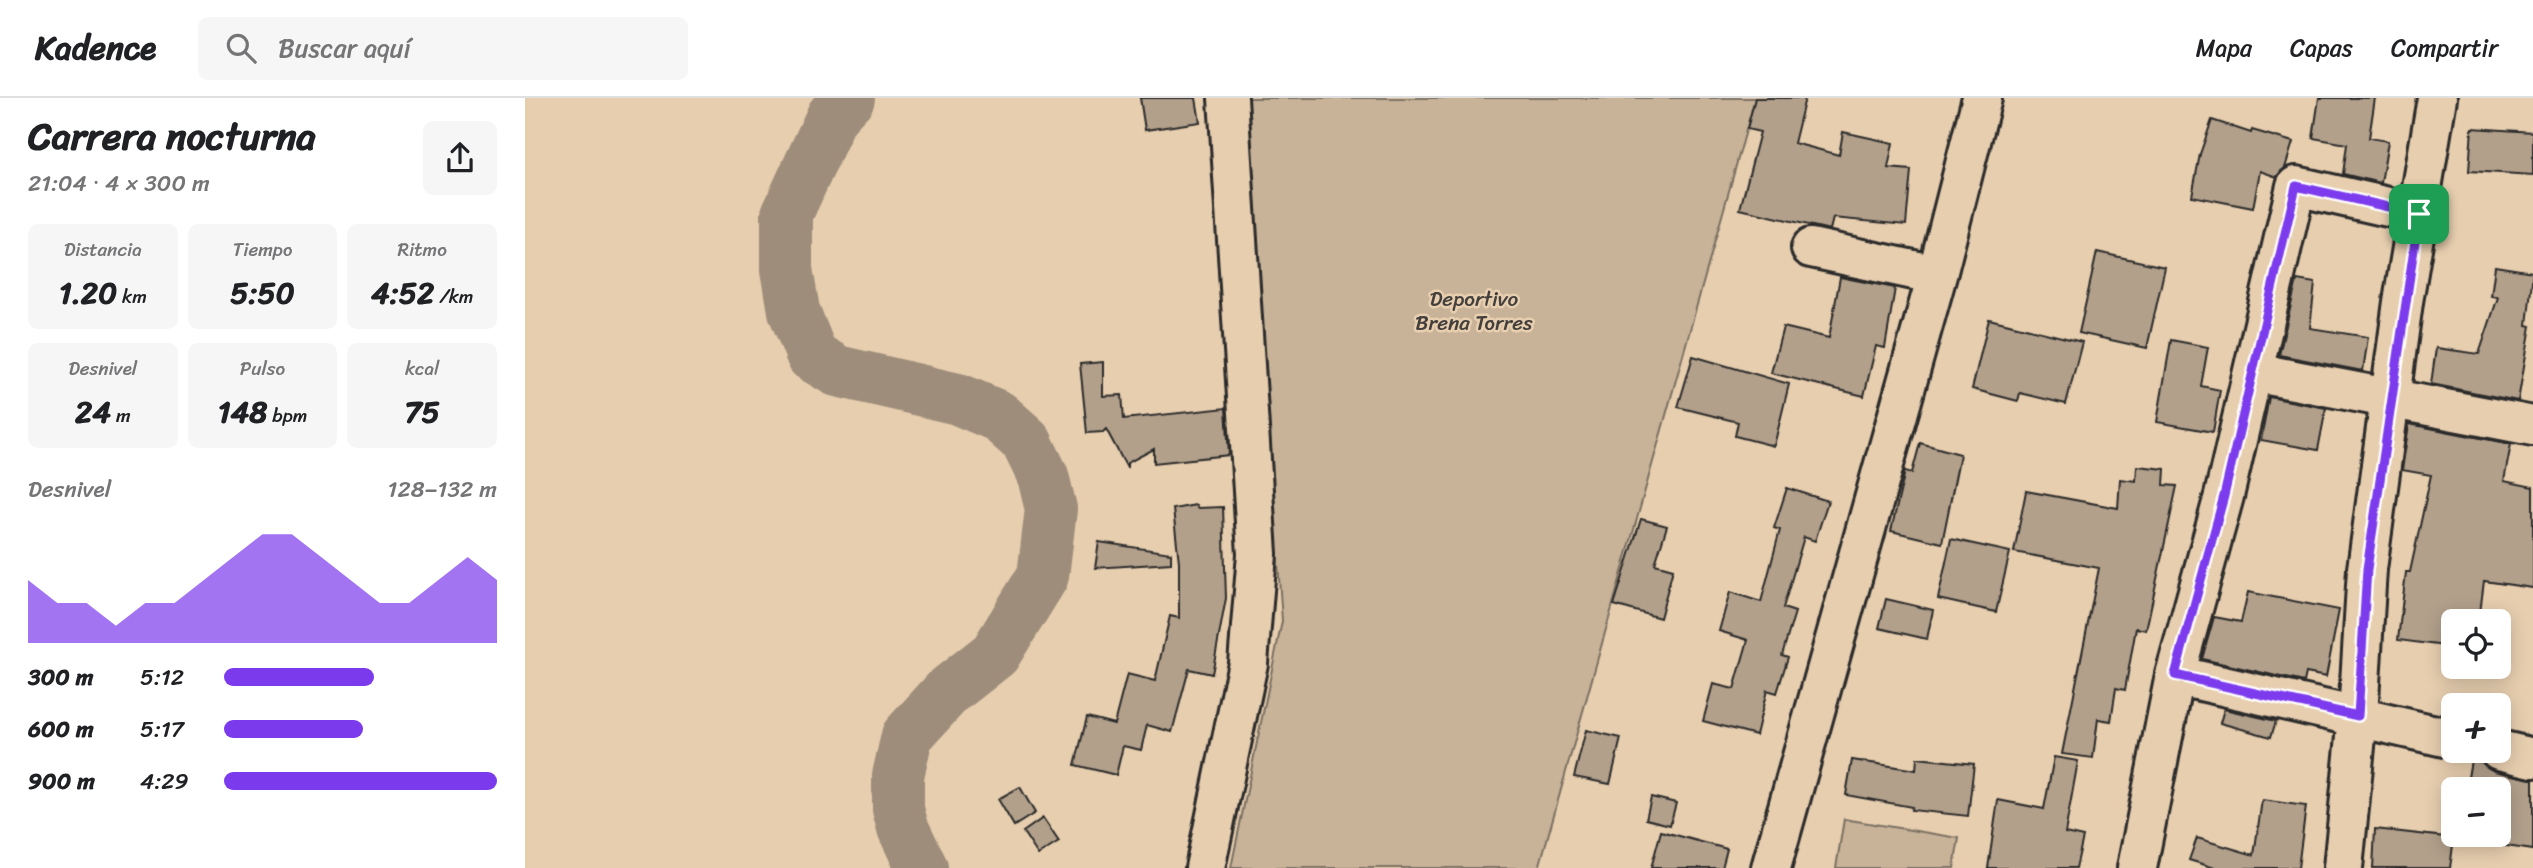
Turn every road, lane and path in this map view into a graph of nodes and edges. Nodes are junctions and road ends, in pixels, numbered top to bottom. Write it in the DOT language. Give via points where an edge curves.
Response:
graph roads {
  1 [pos="1228,98"];
  2 [pos="1982,98"];
  3 [pos="2437,98"];
  4 [pos="2419,214"];
  5 [pos="1811,248"];
  6 [pos="1937,275"];
  7 [pos="2253,372"];
  8 [pos="2391,398"];
  9 [pos="2533,426"];
  10 [pos="2175,675"];
  11 [pos="2358,716"];
  12 [pos="2441,736"];
  13 [pos="2511,753"];
  14 [pos="2533,758"];
  15 [pos="1205,868"];
  16 [pos="1772,868"];
  17 [pos="2137,868"];
  18 [pos="2343,868"];
  1 -- 15 [label="street" via="1257,554 1248,663"];
  2 -- 6 [label="street"];
  3 -- 4 [label="street"];
  4 -- 7 [label="street" via="2296,186"];
  4 -- 8 [label="street"];
  5 -- 6 [label="street"];
  6 -- 16 [label="street"];
  7 -- 8 [label="street"];
  7 -- 10 [label="street"];
  8 -- 9 [label="street"];
  8 -- 11 [label="street" via="2367,569"];
  10 -- 11 [label="street"];
  10 -- 17 [label="street"];
  11 -- 12 [label="street"];
  11 -- 18 [label="street"];
  13 -- 14 [label="street"];
}
